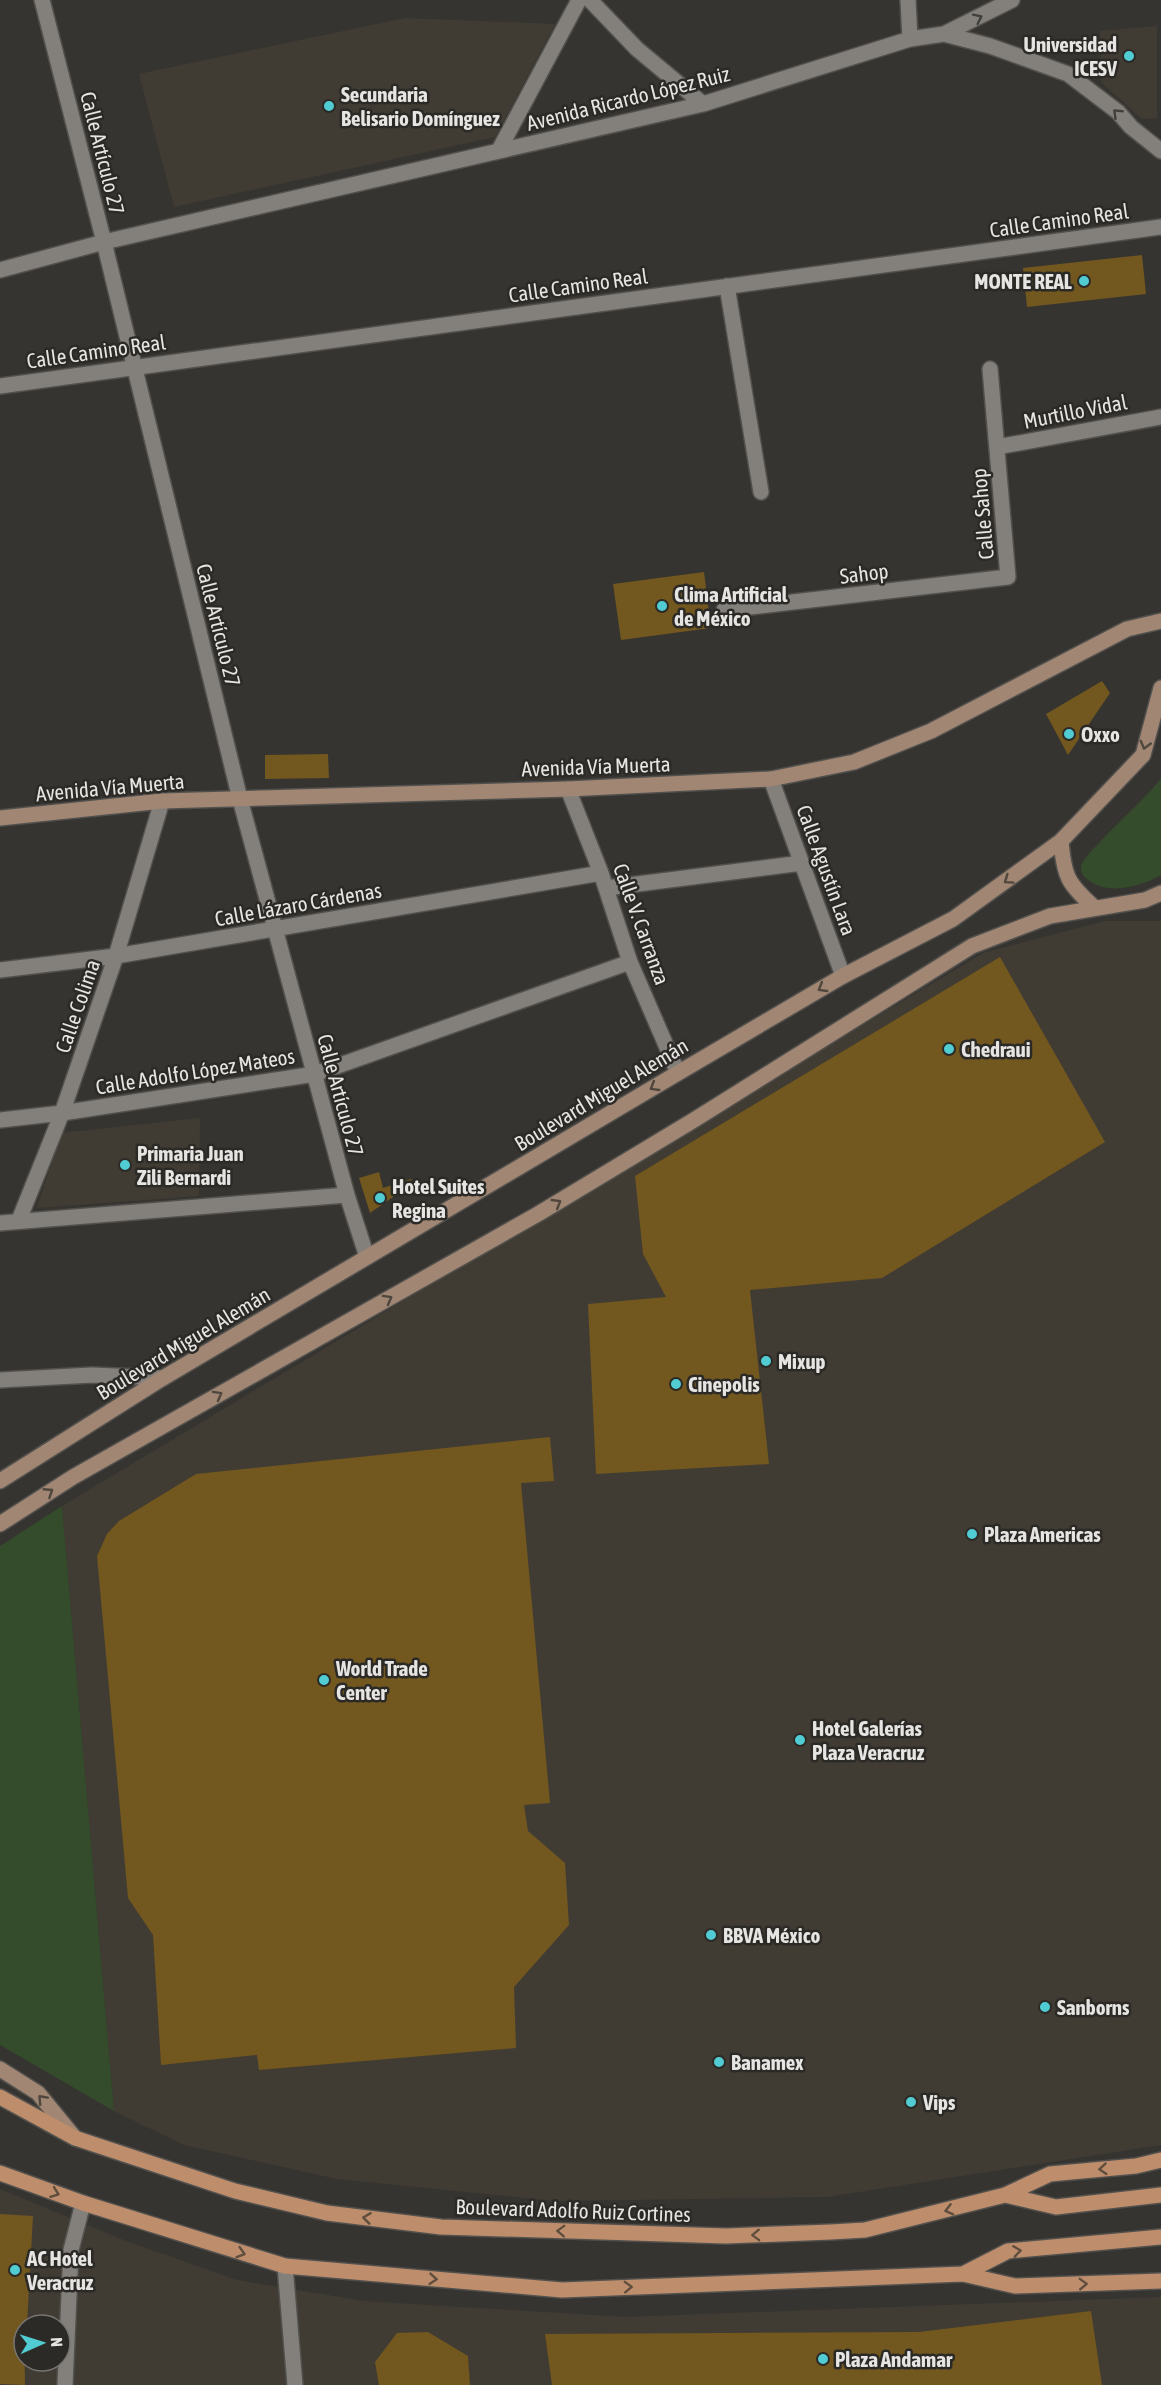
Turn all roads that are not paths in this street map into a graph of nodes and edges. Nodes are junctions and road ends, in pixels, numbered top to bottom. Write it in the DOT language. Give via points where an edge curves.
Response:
graph roads {
  1 [pos="42,0"];
  2 [pos="579,0"];
  3 [pos="590,0"];
  4 [pos="908,0"];
  5 [pos="1012,0"];
  6 [pos="944,34"];
  7 [pos="910,39"];
  8 [pos="703,104"];
  9 [pos="499,150"];
  10 [pos="1161,151"];
  11 [pos="1161,227"];
  12 [pos="104,242"];
  13 [pos="0,270"];
  14 [pos="727,286"];
  15 [pos="134,367"];
  16 [pos="990,369"];
  17 [pos="0,386"];
  18 [pos="1161,417"];
  19 [pos="998,447"];
  20 [pos="761,492"];
  21 [pos="1008,577"];
  22 [pos="724,610"];
  23 [pos="1161,621"];
  24 [pos="1161,688"];
  25 [pos="771,779"];
  26 [pos="568,789"];
  27 [pos="240,799"];
  28 [pos="162,801"];
  29 [pos="0,818"];
  30 [pos="1061,841"];
  31 [pos="802,863"];
  32 [pos="604,880"];
  33 [pos="1161,893"];
  34 [pos="1144,900"];
  35 [pos="1161,903"];
  36 [pos="1095,908"];
  37 [pos="274,929"];
  38 [pos="116,956"];
  39 [pos="630,962"];
  40 [pos="0,970"];
  41 [pos="843,976"];
  42 [pos="678,1073"];
  43 [pos="315,1074"];
  44 [pos="62,1113"];
  45 [pos="0,1120"];
  46 [pos="346,1195"];
  47 [pos="19,1220"];
  48 [pos="0,1223"];
  49 [pos="367,1257"];
  50 [pos="163,1378"];
  51 [pos="0,1380"];
  52 [pos="0,1481"];
  53 [pos="0,1524"];
  54 [pos="0,2069"];
  55 [pos="0,2097"];
  56 [pos="75,2138"];
  57 [pos="1161,2160"];
  58 [pos="0,2173"];
  59 [pos="1161,2195"];
  60 [pos="1005,2196"];
  61 [pos="83,2203"];
  62 [pos="1161,2236"];
  63 [pos="285,2266"];
  64 [pos="963,2274"];
  65 [pos="1161,2282"];
  66 [pos="65,2385"];
  67 [pos="295,2385"];
  1 -- 12 [label="street, Calle Artículo 27"];
  2 -- 9 [label="street"];
  3 -- 8 [label="street" via="637,49"];
  4 -- 7 [label="street"];
  6 -- 5 [label="street, Avenida Ricardo López Ruiz, one-way"];
  6 -- 7 [label="street, Avenida Ricardo López Ruiz"];
  10 -- 6 [label="street, one-way" via="1068,74"];
  7 -- 8 [label="street, Avenida Ricardo López Ruiz"];
  8 -- 9 [label="street, Avenida Ricardo López Ruiz"];
  9 -- 12 [label="street, Avenida Ricardo López Ruiz"];
  11 -- 14 [label="street, Calle Camino Real"];
  12 -- 13 [label="street, Avenida Ricardo López Ruiz"];
  12 -- 15 [label="street, Calle Artículo 27"];
  14 -- 15 [label="street, Calle Camino Real"];
  14 -- 20 [label="street"];
  15 -- 17 [label="street, Calle Camino Real"];
  15 -- 27 [label="street, Calle Artículo 27"];
  16 -- 19 [label="street, Calle Sahop"];
  18 -- 19 [label="street, Murtillo Vidal"];
  19 -- 21 [label="street, Calle Sahop"];
  21 -- 22 [label="street, Sahop"];
  23 -- 25 [label="main road, Avenida Vía Muerta" via="1127,629 931,731 854,762"];
  24 -- 30 [label="main road, Boulevard Miguel Alemán, one-way" via="1143,755"];
  25 -- 26 [label="main road, Avenida Vía Muerta"];
  25 -- 31 [label="street, Calle Agustín Lara"];
  26 -- 27 [label="main road, Avenida Vía Muerta"];
  26 -- 32 [label="street, Calle V. Carranza"];
  27 -- 28 [label="main road, Avenida Vía Muerta"];
  27 -- 37 [label="street, Calle Artículo 27"];
  28 -- 29 [label="main road, Avenida Vía Muerta"];
  28 -- 38 [label="street, Calle Colima"];
  30 -- 36 [label="main road" via="1068,879"];
  30 -- 41 [label="main road, Boulevard Miguel Alemán, one-way" via="953,918"];
  31 -- 32 [label="street, Calle Lázaro Cárdenas"];
  31 -- 41 [label="street, Calle Agustín Lara"];
  32 -- 37 [label="street, Calle Lázaro Cárdenas"];
  32 -- 39 [label="street, Calle V. Carranza"];
  33 -- 34 [label="main road"];
  34 -- 35 [label="main road"];
  34 -- 36 [label="main road"];
  53 -- 36 [label="main road, one-way" via="72,1477 538,1214 972,946 1050,916"];
  37 -- 38 [label="street, Calle Lázaro Cárdenas"];
  37 -- 43 [label="street, Calle Artículo 27"];
  38 -- 40 [label="street, Calle Lázaro Cárdenas"];
  38 -- 44 [label="street, Calle Colima"];
  39 -- 42 [label="street, Calle V. Carranza"];
  39 -- 43 [label="street, Calle Adolfo López Mateos"];
  41 -- 42 [label="main road, Boulevard Miguel Alemán, one-way"];
  42 -- 49 [label="main road, Boulevard Miguel Alemán, one-way"];
  43 -- 44 [label="street, Calle Adolfo López Mateos"];
  43 -- 46 [label="street, Calle Artículo 27"];
  44 -- 45 [label="street, Calle Adolfo López Mateos"];
  44 -- 47 [label="street, Calle Colima"];
  46 -- 47 [label="street"];
  46 -- 49 [label="street, Calle Artículo 27"];
  47 -- 48 [label="street"];
  49 -- 50 [label="main road, Boulevard Miguel Alemán"];
  50 -- 51 [label="street" via="92,1375"];
  50 -- 52 [label="main road, Boulevard Miguel Alemán"];
  56 -- 54 [label="main road, one-way" via="38,2093"];
  55 -- 56 [label="main road, Boulevard Adolfo Ruiz Cortines"];
  60 -- 56 [label="main road, Boulevard Adolfo Ruiz Cortines, one-way" via="865,2230 726,2235 441,2227 327,2213 246,2194"];
  57 -- 60 [label="main road, one-way" via="1050,2174"];
  58 -- 61 [label="main road, one-way"];
  59 -- 60 [label="main road, Boulevard Adolfo Ruiz Cortines" via="1056,2207"];
  61 -- 63 [label="main road, one-way"];
  61 -- 66 [label="street" via="71,2250"];
  64 -- 62 [label="main road, one-way" via="1008,2251"];
  63 -- 64 [label="main road, one-way" via="562,2290"];
  63 -- 67 [label="street"];
  64 -- 65 [label="main road, one-way" via="1015,2286"];
}
